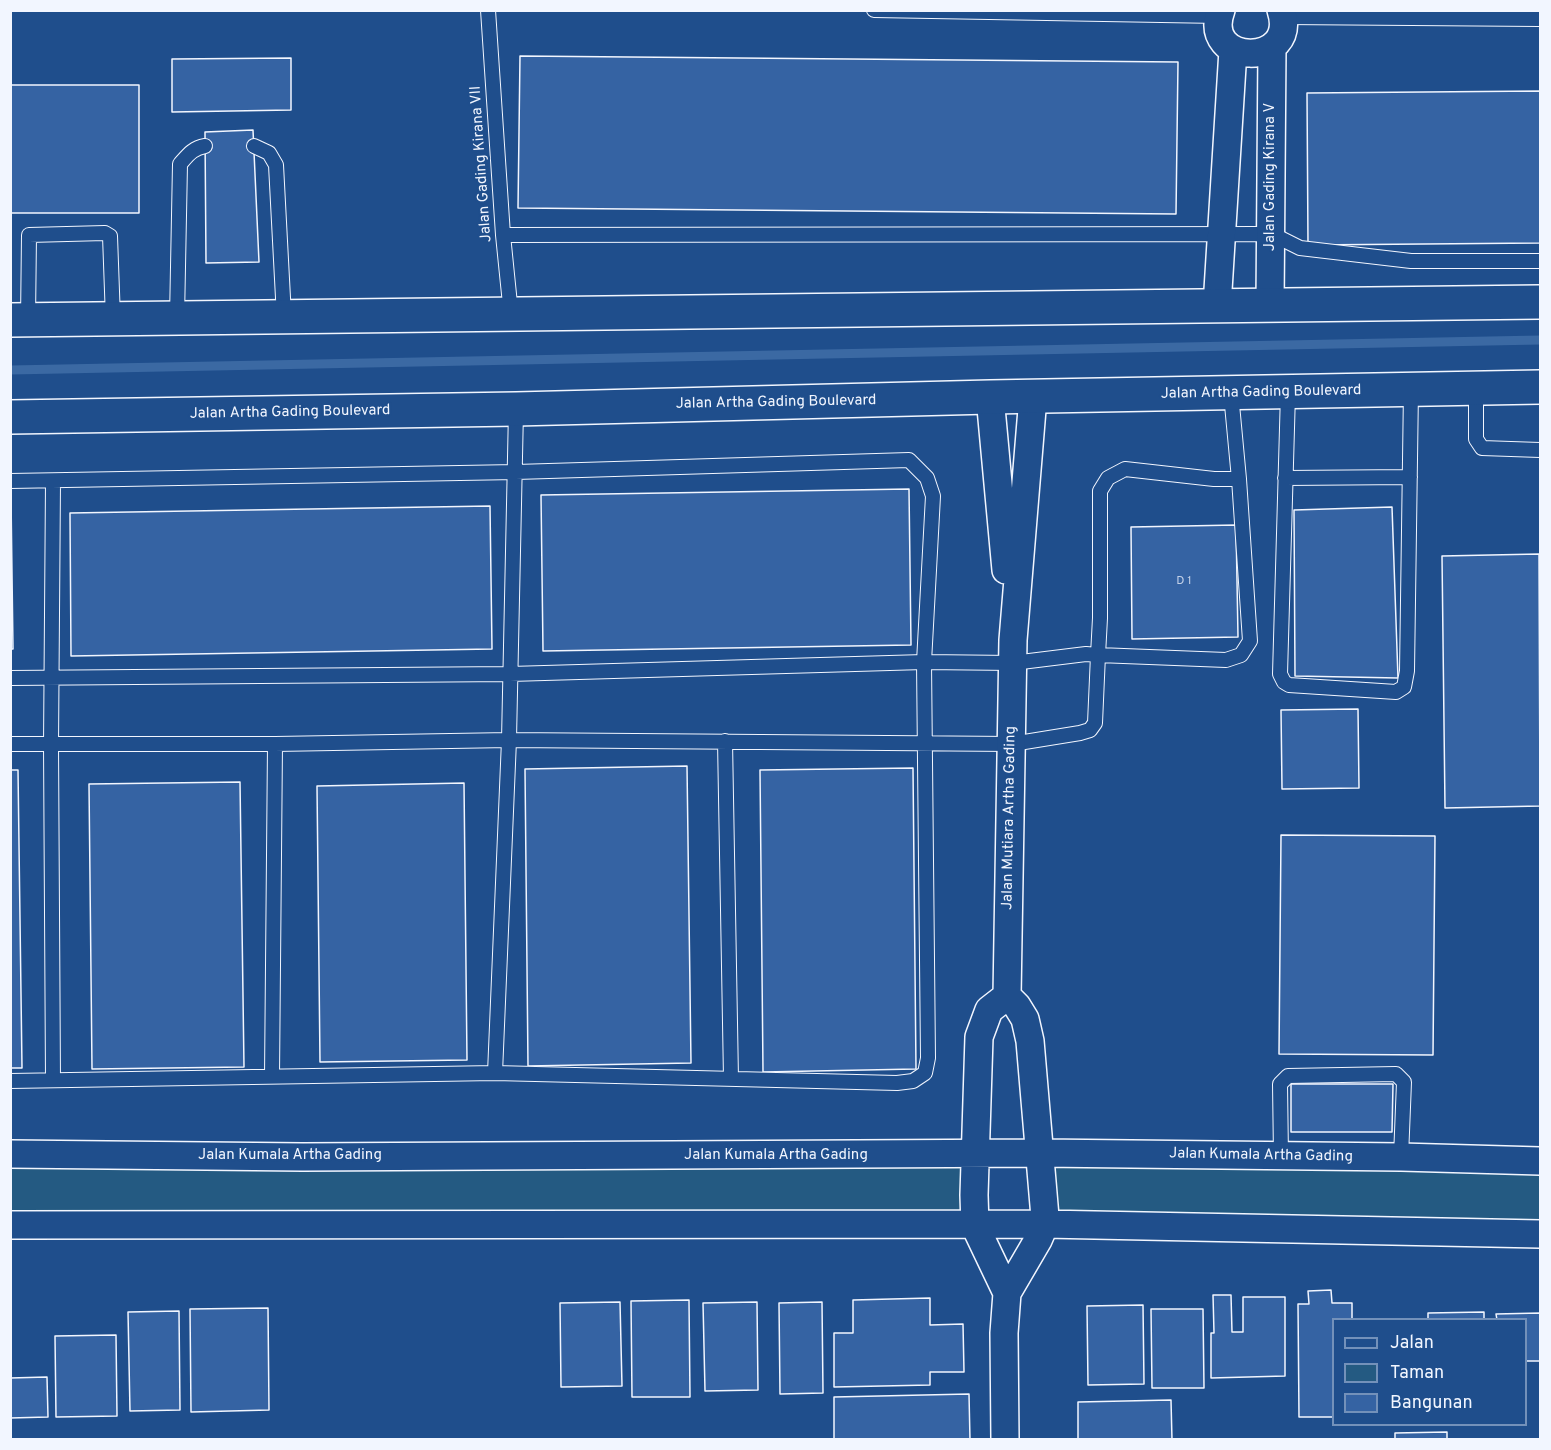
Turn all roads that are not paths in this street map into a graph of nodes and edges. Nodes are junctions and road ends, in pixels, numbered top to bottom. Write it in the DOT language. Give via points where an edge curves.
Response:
graph roads {
  1 [pos="488,10"];
  2 [pos="874,10"];
  3 [pos="1220,13"];
  4 [pos="1282,14"];
  5 [pos="1540,19"];
  6 [pos="1272,48"];
  7 [pos="1233,50"];
  8 [pos="206,146"];
  9 [pos="254,146"];
  10 [pos="1222,234"];
  11 [pos="1272,234"];
  12 [pos="503,235"];
  13 [pos="1540,261"];
  14 [pos="1540,303"];
  15 [pos="1217,306"];
  16 [pos="1270,306"];
  17 [pos="511,314"];
  18 [pos="284,317"];
  19 [pos="177,318"];
  20 [pos="113,319"];
  21 [pos="19,320"];
  22 [pos="1540,387"];
  23 [pos="1476,388"];
  24 [pos="1411,389"];
  25 [pos="1288,393"];
  26 [pos="1231,394"];
  27 [pos="990,397"];
  28 [pos="1033,397"];
  29 [pos="516,409"];
  30 [pos="10,417"];
  31 [pos="1540,450"];
  32 [pos="516,472"];
  33 [pos="1410,477"];
  34 [pos="1285,478"];
  35 [pos="1239,479"];
  36 [pos="10,482"];
  37 [pos="53,482"];
  38 [pos="1013,652"];
  39 [pos="1098,655"];
  40 [pos="924,662"];
  41 [pos="510,674"];
  42 [pos="10,678"];
  43 [pos="52,678"];
  44 [pos="508,740"];
  45 [pos="725,741"];
  46 [pos="925,743"];
  47 [pos="10,744"];
  48 [pos="275,744"];
  49 [pos="1012,744"];
  50 [pos="51,745"];
  51 [pos="1007,996"];
  52 [pos="495,1073"];
  53 [pos="272,1076"];
  54 [pos="731,1079"];
  55 [pos="53,1080"];
  56 [pos="10,1081"];
  57 [pos="1041,1153"];
  58 [pos="10,1154"];
  59 [pos="976,1155"];
  60 [pos="1281,1157"];
  61 [pos="1401,1157"];
  62 [pos="1540,1161"];
  63 [pos="1045,1224"];
  64 [pos="10,1225"];
  65 [pos="975,1226"];
  66 [pos="1540,1234"];
  67 [pos="1007,1293"];
  68 [pos="1005,1440"];
  1 -- 12 [label="lane, Jalan Gading Kirana VII"];
  2 -- 3 [label="lane"];
  3 -- 7 [label="street" via="1221,35"];
  4 -- 5 [label="lane"];
  4 -- 6 [label="street" via="1281,36"];
  6 -- 7 [label="street" via="1250,55"];
  6 -- 11 [label="street, Jalan Gading Kirana V"];
  7 -- 10 [label="street"];
  8 -- 19 [label="lane" via="190,152 180,164"];
  9 -- 18 [label="lane" via="269,153 276,165"];
  10 -- 11 [label="lane"];
  10 -- 12 [label="lane"];
  10 -- 15 [label="street"];
  11 -- 13 [label="lane" via="1300,248 1412,261"];
  11 -- 16 [label="street, Jalan Gading Kirana V"];
  12 -- 17 [label="lane, Jalan Gading Kirana VII"];
  14 -- 16 [label="main road"];
  15 -- 16 [label="main road"];
  15 -- 17 [label="main road"];
  17 -- 18 [label="main road"];
  18 -- 19 [label="main road"];
  19 -- 20 [label="main road"];
  20 -- 21 [label="main road"];
  20 -- 21 [label="lane" via="110,236 105,233 29,236"];
  22 -- 23 [label="main road, Jalan Artha Gading Boulevard"];
  23 -- 24 [label="main road, Jalan Artha Gading Boulevard"];
  23 -- 31 [label="lane" via="1476,439 1482,448"];
  24 -- 25 [label="main road, Jalan Artha Gading Boulevard"];
  24 -- 33 [label="lane"];
  25 -- 26 [label="main road, Jalan Artha Gading Boulevard"];
  25 -- 34 [label="lane"];
  26 -- 28 [label="main road, Jalan Artha Gading Boulevard"];
  26 -- 35 [label="lane"];
  27 -- 28 [label="main road, Jalan Artha Gading Boulevard"];
  27 -- 29 [label="main road, Jalan Artha Gading Boulevard"];
  27 -- 38 [label="street, Jalan Mutiara Artha Gading"];
  28 -- 38 [label="street, Jalan Mutiara Artha Gading"];
  29 -- 30 [label="main road, Jalan Artha Gading Boulevard"];
  29 -- 32 [label="lane"];
  32 -- 37 [label="lane"];
  32 -- 40 [label="lane" via="909,460 927,478 933,496"];
  32 -- 41 [label="lane"];
  33 -- 34 [label="lane"];
  33 -- 34 [label="lane" via="1407,671 1404,687 1396,692 1284,682 1280,674"];
  35 -- 39 [label="lane" via="1125,470 1108,478 1100,491"];
  35 -- 39 [label="lane" via="1250,641 1241,655 1226,660"];
  36 -- 37 [label="lane"];
  37 -- 43 [label="lane"];
  38 -- 39 [label="lane"];
  38 -- 40 [label="lane"];
  38 -- 49 [label="street, Jalan Mutiara Artha Gading"];
  39 -- 49 [label="lane" via="1095,723 1090,730"];
  40 -- 41 [label="lane"];
  40 -- 46 [label="lane"];
  41 -- 43 [label="lane"];
  41 -- 44 [label="lane"];
  42 -- 43 [label="lane"];
  43 -- 50 [label="lane"];
  44 -- 45 [label="lane"];
  44 -- 48 [label="lane"];
  44 -- 52 [label="lane"];
  45 -- 46 [label="lane"];
  45 -- 54 [label="lane"];
  46 -- 49 [label="lane"];
  46 -- 54 [label="lane" via="925,1073 913,1081 897,1083"];
  47 -- 50 [label="lane"];
  48 -- 50 [label="lane"];
  48 -- 53 [label="lane"];
  49 -- 51 [label="street, Jalan Mutiara Artha Gading"];
  50 -- 55 [label="lane"];
  51 -- 57 [label="street" via="1024,1019 1030,1041"];
  51 -- 59 [label="street" via="989,1010 979,1036"];
  52 -- 53 [label="lane"];
  52 -- 54 [label="lane"];
  53 -- 55 [label="lane"];
  55 -- 56 [label="lane"];
  57 -- 59 [label="street, Jalan Kumala Artha Gading"];
  57 -- 60 [label="street, Jalan Kumala Artha Gading"];
  57 -- 63 [label="street"];
  58 -- 59 [label="street, Jalan Kumala Artha Gading"];
  59 -- 65 [label="street"];
  60 -- 61 [label="street, Jalan Kumala Artha Gading"];
  60 -- 61 [label="lane" via="1280,1084 1288,1076 1396,1074 1404,1082"];
  61 -- 62 [label="street, Jalan Kumala Artha Gading"];
  63 -- 65 [label="street"];
  63 -- 66 [label="street"];
  63 -- 67 [label="street"];
  64 -- 65 [label="street"];
  65 -- 67 [label="street"];
  67 -- 68 [label="street"];
}
